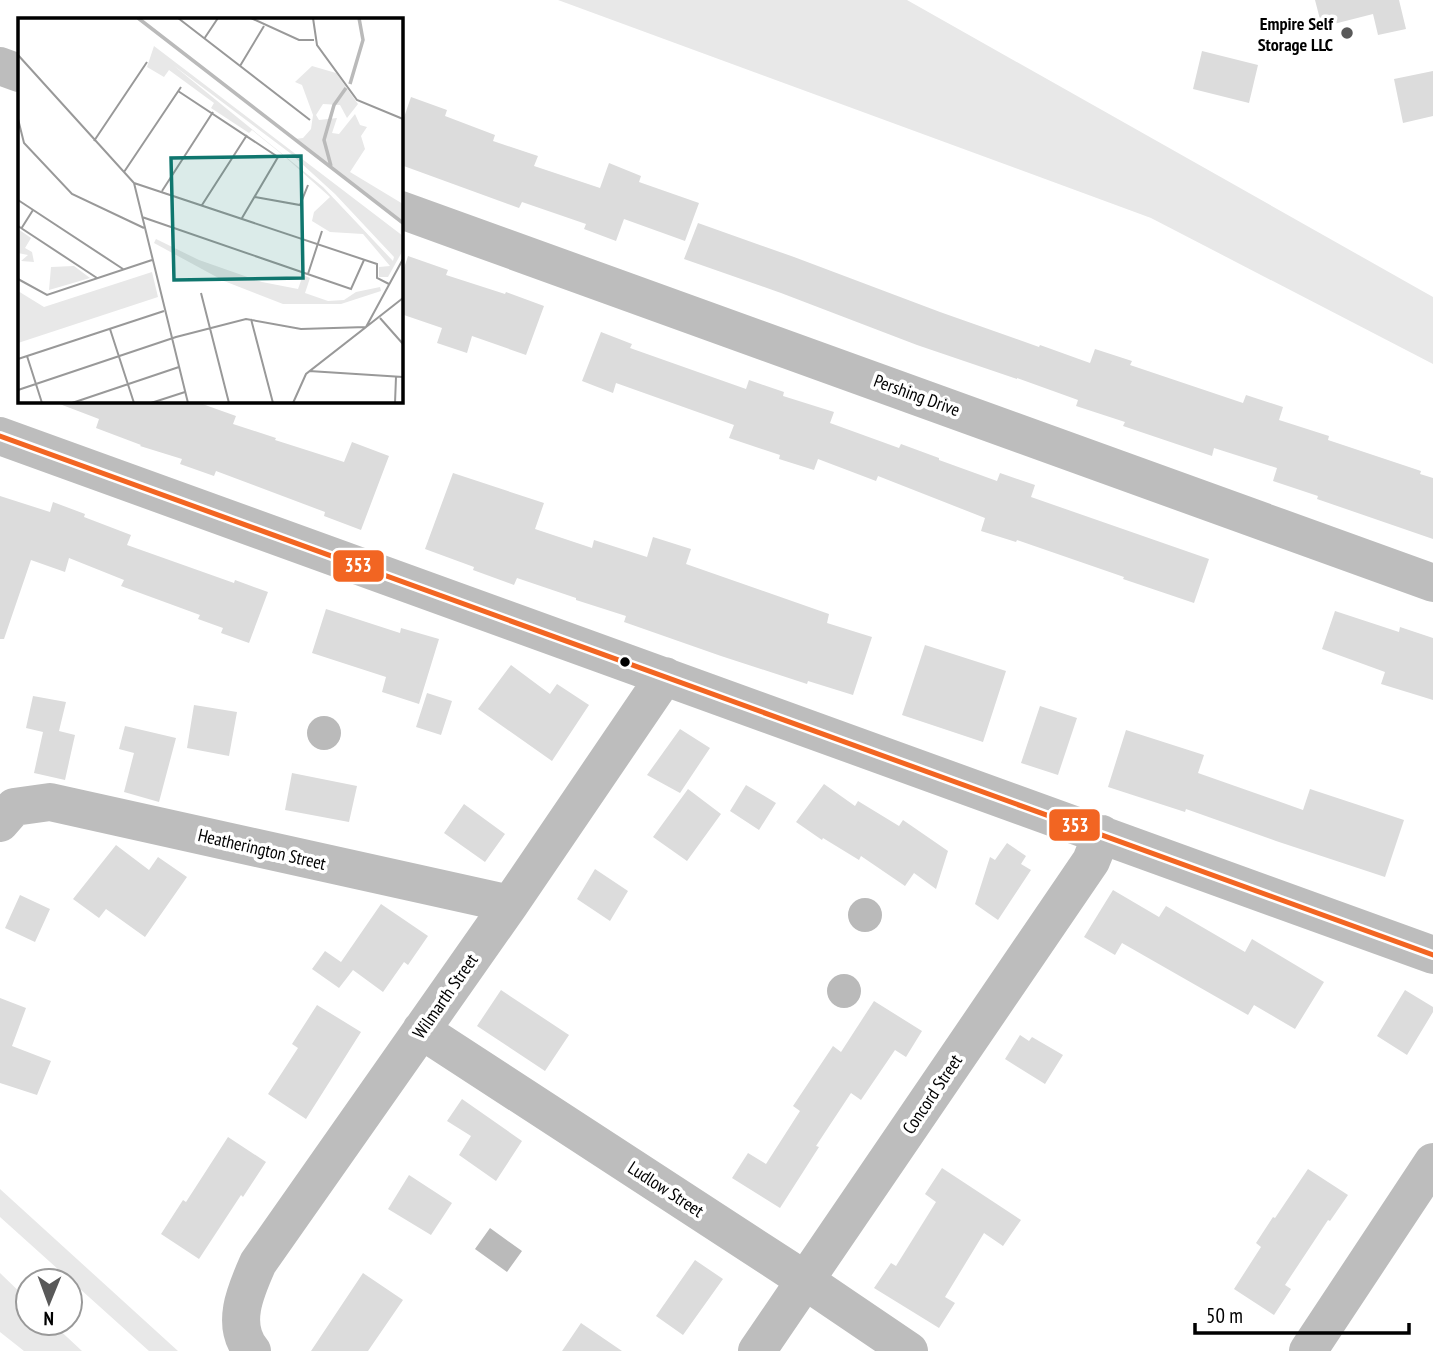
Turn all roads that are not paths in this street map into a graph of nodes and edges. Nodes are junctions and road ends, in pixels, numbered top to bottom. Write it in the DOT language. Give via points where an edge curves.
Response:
graph roads {
  1 [pos="0,66"];
  2 [pos="18,73"];
  3 [pos="402,209"];
  4 [pos="0,436"];
  5 [pos="1433,583"];
  6 [pos="665,676"];
  7 [pos="7,815"];
  8 [pos="1102,834"];
  9 [pos="510,904"];
  10 [pos="1433,955"];
  11 [pos="421,1030"];
  12 [pos="1433,1163"];
  13 [pos="805,1280"];
  14 [pos="246,1337"];
  15 [pos="757,1351"];
  16 [pos="909,1351"];
  17 [pos="1308,1351"];
  1 -- 2 [label="street"];
  3 -- 5 [label="street, Pershing Drive"];
  4 -- 6 [label="street"];
  6 -- 8 [label="street"];
  6 -- 9 [label="street, Wilmarth Street"];
  7 -- 9 [label="street, Heatherington Street" via="50,802"];
  8 -- 10 [label="street"];
  8 -- 13 [label="street, Concord Street" via="1091,861"];
  9 -- 11 [label="street, Wilmarth Street"];
  11 -- 13 [label="street, Ludlow Street"];
  11 -- 14 [label="street, Wilmarth Street" via="258,1263 246,1289"];
  12 -- 17 [label="street"];
  13 -- 15 [label="street, Concord Street"];
  13 -- 16 [label="street, Ludlow Street"];
}
